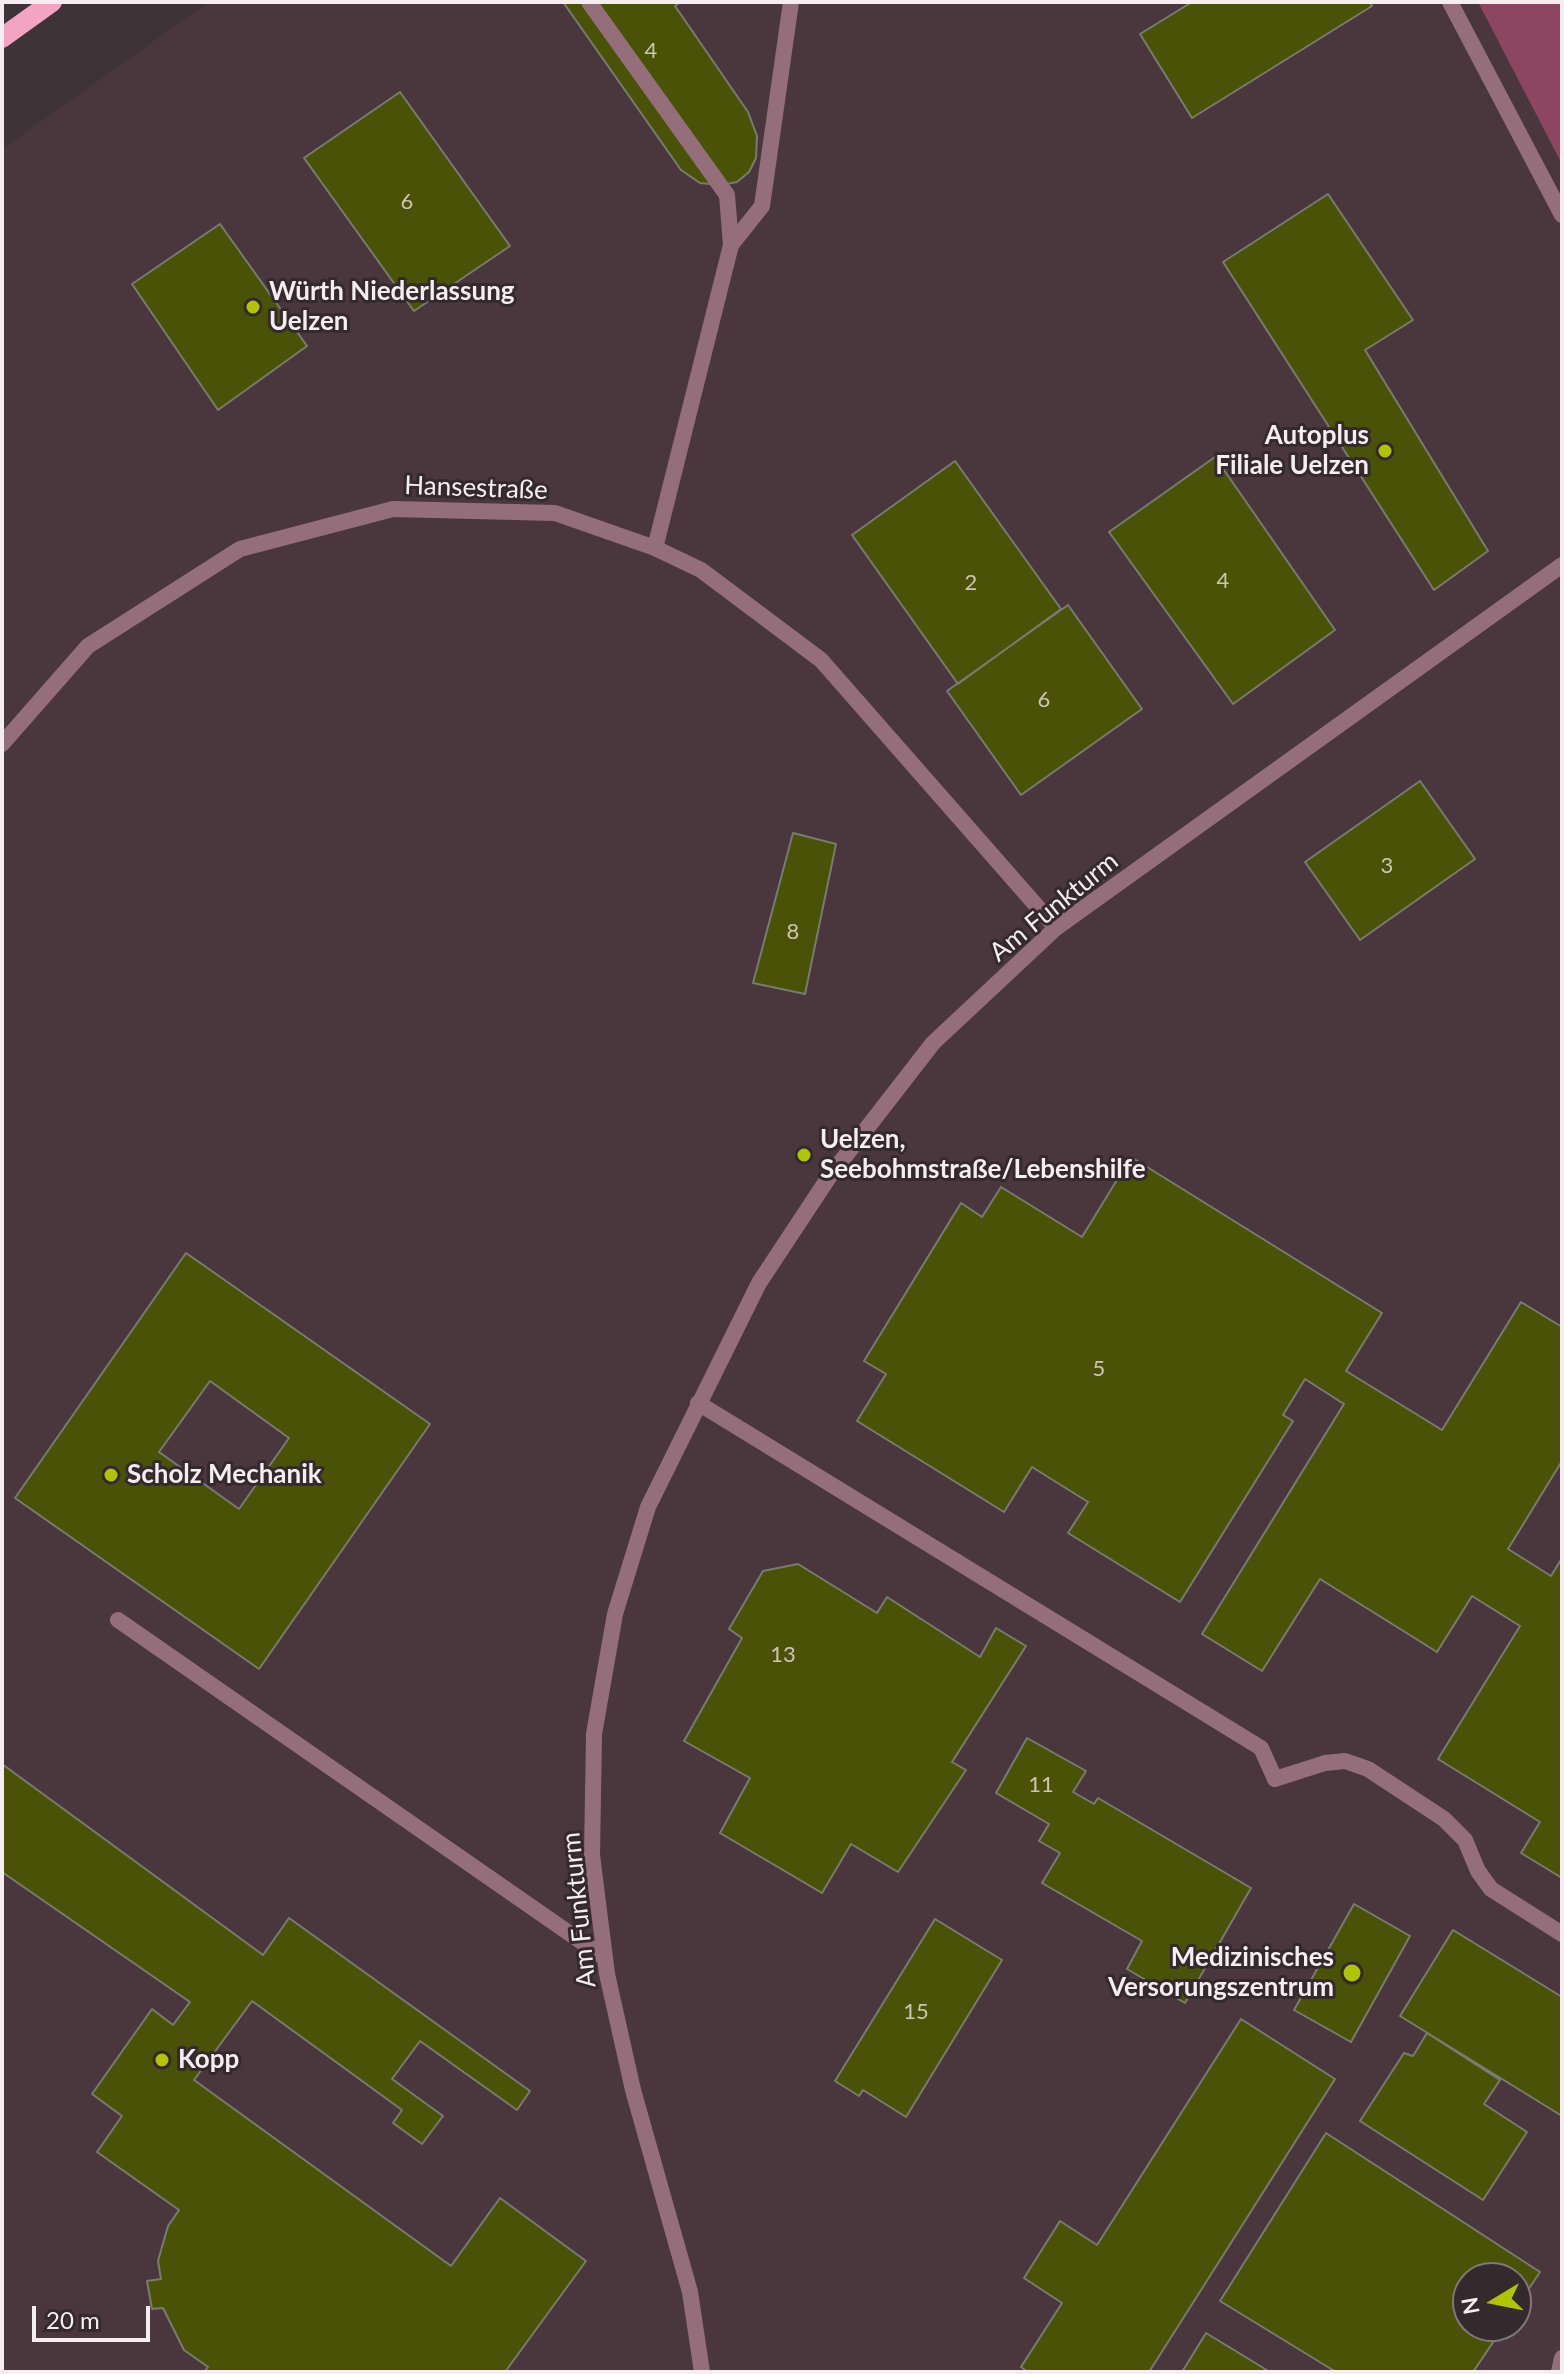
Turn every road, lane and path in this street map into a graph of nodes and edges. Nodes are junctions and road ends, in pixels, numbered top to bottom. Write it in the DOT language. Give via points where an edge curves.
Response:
graph roads {
  1 [pos="52,2"];
  2 [pos="589,2"];
  3 [pos="791,2"];
  4 [pos="1450,2"];
  5 [pos="2,38"];
  6 [pos="1562,215"];
  7 [pos="731,245"];
  8 [pos="655,548"];
  9 [pos="1562,565"];
  10 [pos="2,744"];
  11 [pos="1056,928"];
  12 [pos="698,1403"];
  13 [pos="118,1620"];
  14 [pos="1562,1934"];
  15 [pos="605,1958"];
  16 [pos="1562,2358"];
  17 [pos="702,2372"];
  18 [pos="1559,2372"];
  1 -- 5 [label="main road"];
  2 -- 7 [label="street" via="727,195"];
  3 -- 7 [label="street" via="762,206"];
  4 -- 6 [label="street"];
  7 -- 8 [label="street"];
  8 -- 10 [label="street, Hansestraße" via="555,513 393,509 240,549 88,646"];
  8 -- 11 [label="street, Hansestraße" via="701,570 821,660"];
  9 -- 11 [label="street, Am Funkturm"];
  11 -- 12 [label="street, Am Funkturm" via="933,1043 829,1177 759,1283"];
  12 -- 14 [label="street" via="1261,1748 1275,1779 1325,1763 1345,1761 1368,1769 1444,1819 1465,1840 1491,1889"];
  12 -- 15 [label="street, Am Funkturm" via="648,1507 615,1614 594,1734 592,1855"];
  13 -- 15 [label="street"];
  15 -- 17 [label="street, Am Funkturm" via="633,2090 690,2292"];
  16 -- 18 [label="street"];
}
